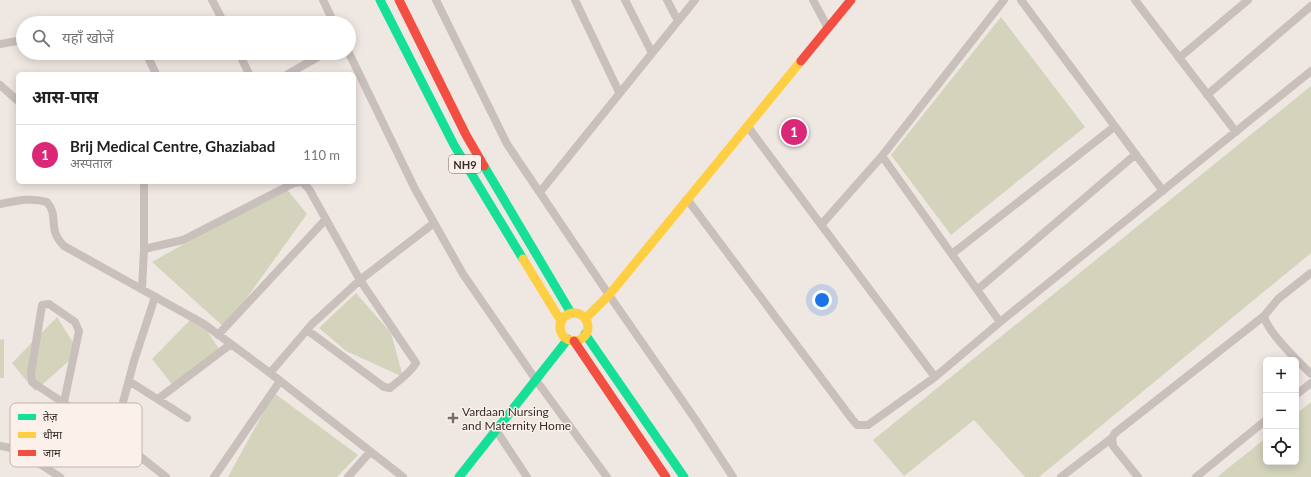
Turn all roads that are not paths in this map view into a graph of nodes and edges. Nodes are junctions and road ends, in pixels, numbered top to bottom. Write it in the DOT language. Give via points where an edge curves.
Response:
graph roads {
  1 [pos="212,0"];
  2 [pos="323,0"];
  3 [pos="380,0"];
  4 [pos="399,0"];
  5 [pos="436,0"];
  6 [pos="575,0"];
  7 [pos="625,0"];
  8 [pos="667,0"];
  9 [pos="694,0"];
  10 [pos="813,0"];
  11 [pos="851,0"];
  12 [pos="1004,0"];
  13 [pos="1020,0"];
  14 [pos="1135,0"];
  15 [pos="1248,0"];
  16 [pos="1311,6"];
  17 [pos="220,16"];
  18 [pos="331,16"];
  19 [pos="678,21"];
  20 [pos="828,28"];
  21 [pos="16,41"];
  22 [pos="0,44"];
  23 [pos="652,53"];
  24 [pos="1180,58"];
  25 [pos="149,60"];
  26 [pos="242,60"];
  27 [pos="312,60"];
  28 [pos="352,60"];
  29 [pos="155,72"];
  30 [pos="248,72"];
  31 [pos="291,72"];
  32 [pos="1311,72"];
  33 [pos="0,85"];
  34 [pos="620,92"];
  35 [pos="1208,95"];
  36 [pos="16,100"];
  37 [pos="748,127"];
  38 [pos="1114,127"];
  39 [pos="1236,132"];
  40 [pos="1136,154"];
  41 [pos="882,156"];
  42 [pos="144,184"];
  43 [pos="292,184"];
  44 [pos="304,184"];
  45 [pos="1163,191"];
  46 [pos="540,192"];
  47 [pos="687,199"];
  48 [pos="0,204"];
  49 [pos="326,219"];
  50 [pos="434,223"];
  51 [pos="821,225"];
  52 [pos="144,249"];
  53 [pos="952,254"];
  54 [pos="1311,273"];
  55 [pos="360,280"];
  56 [pos="142,289"];
  57 [pos="977,290"];
  58 [pos="609,295"];
  59 [pos="155,297"];
  60 [pos="571,313"];
  61 [pos="1264,316"];
  62 [pos="585,319"];
  63 [pos="561,321"];
  64 [pos="1000,322"];
  65 [pos="308,330"];
  66 [pos="585,334"];
  67 [pos="218,335"];
  68 [pos="571,340"];
  69 [pos="231,344"];
  70 [pos="270,373"];
  71 [pos="1311,374"];
  72 [pos="935,377"];
  73 [pos="536,380"];
  74 [pos="129,381"];
  75 [pos="280,381"];
  76 [pos="1311,383"];
  77 [pos="1298,393"];
  78 [pos="158,399"];
  79 [pos="64,402"];
  80 [pos="123,403"];
  81 [pos="187,418"];
  82 [pos="1263,422"];
  83 [pos="496,430"];
  84 [pos="1112,438"];
  85 [pos="0,446"];
  86 [pos="10,448"];
  87 [pos="370,452"];
  88 [pos="142,458"];
  89 [pos="45,467"];
  90 [pos="60,477"];
  91 [pos="166,477"];
  92 [pos="214,477"];
  93 [pos="348,477"];
  94 [pos="403,477"];
  95 [pos="459,477"];
  96 [pos="527,477"];
  97 [pos="607,477"];
  98 [pos="666,477"];
  99 [pos="684,477"];
  100 [pos="733,477"];
  101 [pos="1061,477"];
  102 [pos="1138,477"];
  103 [pos="1196,477"];
  1 -- 17 [label="street"];
  2 -- 18 [label="street"];
  3 -- 63 [label="main road, NH9" via="454,145"];
  4 -- 60 [label="main road, NH9" via="466,135"];
  5 -- 46 [label="street" via="507,144"];
  6 -- 34 [label="street"];
  7 -- 23 [label="street"];
  8 -- 19 [label="street"];
  9 -- 19 [label="street"];
  10 -- 20 [label="street"];
  11 -- 20 [label="main road"];
  12 -- 41 [label="street"];
  13 -- 38 [label="street"];
  14 -- 24 [label="street"];
  15 -- 24 [label="street"];
  16 -- 35 [label="street"];
  19 -- 23 [label="street"];
  20 -- 37 [label="main road"];
  21 -- 22 [label="street"];
  23 -- 34 [label="street"];
  24 -- 35 [label="street"];
  25 -- 29 [label="street"];
  26 -- 30 [label="street"];
  27 -- 31 [label="street"];
  28 -- 50 [label="street"];
  32 -- 39 [label="street"];
  33 -- 36 [label="street"];
  34 -- 46 [label="street"];
  35 -- 39 [label="street"];
  37 -- 47 [label="main road"];
  37 -- 51 [label="street"];
  38 -- 40 [label="street"];
  38 -- 53 [label="street"];
  39 -- 45 [label="street"];
  40 -- 45 [label="street"];
  40 -- 57 [label="street"];
  41 -- 51 [label="street"];
  41 -- 53 [label="street"];
  42 -- 52 [label="street"];
  43 -- 52 [label="street" via="183,240"];
  44 -- 49 [label="street"];
  45 -- 64 [label="street"];
  46 -- 58 [label="street"];
  47 -- 58 [label="main road"];
  47 -- 72 [label="street" via="857,425 872,424"];
  48 -- 56 [label="street" via="24,199 47,202 53,212 55,231 64,246"];
  49 -- 55 [label="street"];
  49 -- 67 [label="street"];
  50 -- 55 [label="street"];
  50 -- 73 [label="street" via="463,274"];
  51 -- 72 [label="street"];
  52 -- 56 [label="street"];
  53 -- 57 [label="street"];
  54 -- 61 [label="street" via="1278,299"];
  55 -- 65 [label="street"];
  55 -- 65 [label="street" via="416,363 413,368 390,388 384,387"];
  56 -- 59 [label="street"];
  57 -- 64 [label="street"];
  58 -- 62 [label="main road"];
  58 -- 100 [label="street"];
  59 -- 67 [label="street" via="204,324"];
  59 -- 74 [label="street"];
  60 -- 62 [label="main road" via="580,314"];
  60 -- 63 [label="main road"];
  61 -- 71 [label="street" via="1267,325"];
  61 -- 84 [label="street" via="1115,433"];
  62 -- 66 [label="main road"];
  63 -- 68 [label="main road, NH9" via="562,334"];
  64 -- 72 [label="street"];
  65 -- 70 [label="street"];
  66 -- 68 [label="main road"];
  66 -- 99 [label="main road"];
  67 -- 69 [label="street"];
  68 -- 73 [label="main road"];
  68 -- 98 [label="main road, NH9"];
  69 -- 70 [label="street"];
  69 -- 78 [label="street"];
  70 -- 75 [label="street"];
  73 -- 83 [label="main road"];
  73 -- 97 [label="street"];
  74 -- 78 [label="street"];
  74 -- 80 [label="street"];
  75 -- 87 [label="street"];
  75 -- 92 [label="street"];
  76 -- 77 [label="street"];
  78 -- 81 [label="street"];
  79 -- 79 [label="street" via="32,382 31,373 42,305 49,304 75,322 79,332"];
  82 -- 103 [label="street"];
  83 -- 95 [label="main road"];
  83 -- 96 [label="street"];
  84 -- 101 [label="street"];
  84 -- 102 [label="street" via="1115,450"];
  85 -- 86 [label="street"];
  87 -- 93 [label="street"];
  87 -- 94 [label="street"];
  88 -- 91 [label="street"];
  89 -- 90 [label="street"];
}
